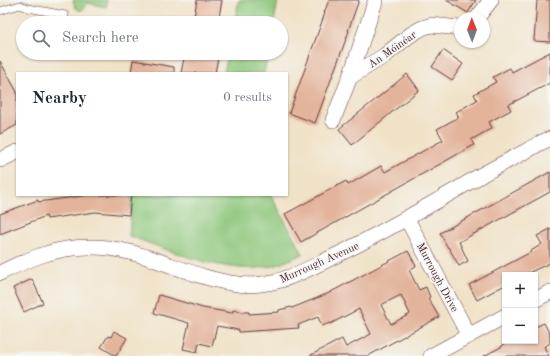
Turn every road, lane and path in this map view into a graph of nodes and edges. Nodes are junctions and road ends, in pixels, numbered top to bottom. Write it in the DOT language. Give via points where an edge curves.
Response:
graph roads {
  1 [pos="491,0"];
  2 [pos="21,2"];
  3 [pos="375,2"];
  4 [pos="0,11"];
  5 [pos="482,12"];
  6 [pos="65,15"];
  7 [pos="454,27"];
  8 [pos="350,78"];
  9 [pos="333,120"];
  10 [pos="550,140"];
  11 [pos="16,152"];
  12 [pos="0,160"];
  13 [pos="407,219"];
  14 [pos="0,274"];
  15 [pos="550,292"];
  16 [pos="538,298"];
  17 [pos="502,318"];
  18 [pos="469,336"];
  19 [pos="431,356"];
  1 -- 5 [label="street"];
  2 -- 4 [label="lane"];
  2 -- 6 [label="lane" via="28,8"];
  3 -- 8 [label="street, An Móinéar"];
  7 -- 8 [label="street, An Móinéar" via="431,25 422,28"];
  8 -- 9 [label="street, An Móinéar"];
  10 -- 13 [label="street, Murrough Avenue" via="496,166"];
  11 -- 12 [label="street"];
  13 -- 14 [label="street, Murrough Avenue" via="320,263 279,281 267,283 238,284 197,275 147,257 90,247 71,248 36,256"];
  13 -- 18 [label="street, Murrough Drive"];
  15 -- 16 [label="street"];
  17 -- 18 [label="street"];
  18 -- 19 [label="street"];
}
